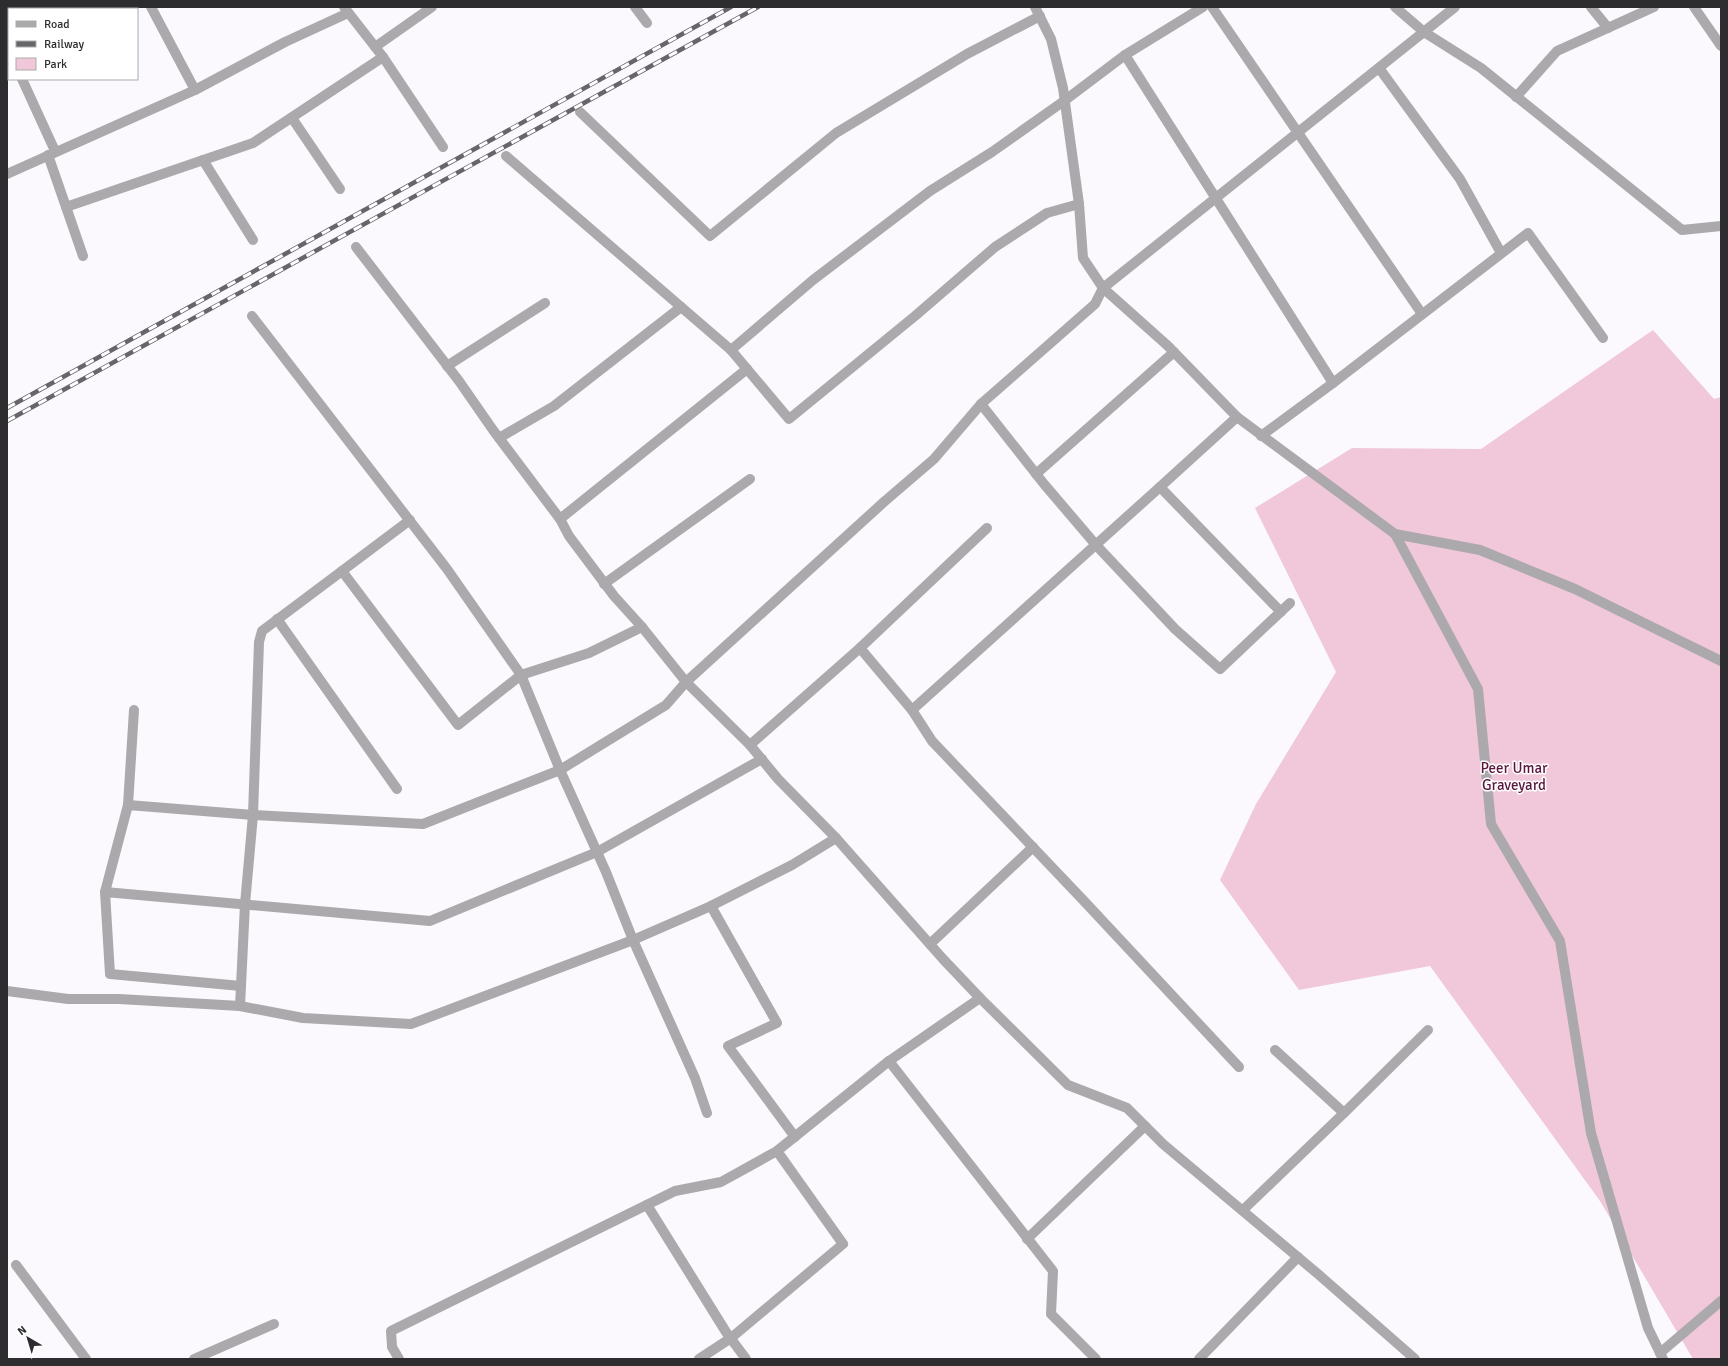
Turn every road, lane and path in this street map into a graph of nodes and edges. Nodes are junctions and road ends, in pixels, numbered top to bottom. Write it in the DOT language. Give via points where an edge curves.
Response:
graph roads {
  1 [pos="151,7"];
  2 [pos="432,7"];
  3 [pos="635,7"];
  4 [pos="1203,7"];
  5 [pos="1212,7"];
  6 [pos="1396,7"];
  7 [pos="1455,7"];
  8 [pos="1592,7"];
  9 [pos="1654,7"];
  10 [pos="1694,7"];
  11 [pos="346,10"];
  12 [pos="1037,11"];
  13 [pos="647,22"];
  14 [pos="1608,28"];
  15 [pos="1424,32"];
  16 [pos="1721,46"];
  17 [pos="375,47"];
  18 [pos="1124,55"];
  19 [pos="383,57"];
  20 [pos="1379,68"];
  21 [pos="22,80"];
  22 [pos="196,90"];
  23 [pos="1516,97"];
  24 [pos="1064,101"];
  25 [pos="580,112"];
  26 [pos="292,118"];
  27 [pos="1298,133"];
  28 [pos="443,147"];
  29 [pos="51,153"];
  30 [pos="506,156"];
  31 [pos="202,160"];
  32 [pos="7,174"];
  33 [pos="340,189"];
  34 [pos="1216,199"];
  35 [pos="1079,204"];
  36 [pos="66,207"];
  37 [pos="1721,226"];
  38 [pos="253,240"];
  39 [pos="356,247"];
  40 [pos="1501,253"];
  41 [pos="82,256"];
  42 [pos="1103,288"];
  43 [pos="545,302"];
  44 [pos="681,307"];
  45 [pos="1422,314"];
  46 [pos="252,316"];
  47 [pos="1603,338"];
  48 [pos="731,350"];
  49 [pos="1174,352"];
  50 [pos="447,366"];
  51 [pos="747,369"];
  52 [pos="1333,383"];
  53 [pos="980,404"];
  54 [pos="1237,417"];
  55 [pos="1261,436"];
  56 [pos="499,438"];
  57 [pos="1036,474"];
  58 [pos="750,479"];
  59 [pos="1160,487"];
  60 [pos="560,519"];
  61 [pos="410,520"];
  62 [pos="987,528"];
  63 [pos="1395,534"];
  64 [pos="1096,545"];
  65 [pos="342,571"];
  66 [pos="604,584"];
  67 [pos="1290,603"];
  68 [pos="1281,612"];
  69 [pos="278,619"];
  70 [pos="642,627"];
  71 [pos="860,648"];
  72 [pos="1721,661"];
  73 [pos="521,675"];
  74 [pos="686,682"];
  75 [pos="134,710"];
  76 [pos="912,710"];
  77 [pos="750,745"];
  78 [pos="762,759"];
  79 [pos="560,770"];
  80 [pos="397,789"];
  81 [pos="128,805"];
  82 [pos="253,815"];
  83 [pos="836,838"];
  84 [pos="1033,847"];
  85 [pos="597,852"];
  86 [pos="105,892"];
  87 [pos="245,904"];
  88 [pos="711,906"];
  89 [pos="633,940"];
  90 [pos="930,944"];
  91 [pos="241,986"];
  92 [pos="7,991"];
  93 [pos="980,998"];
  94 [pos="240,1006"];
  95 [pos="1428,1030"];
  96 [pos="1276,1050"];
  97 [pos="889,1061"];
  98 [pos="1239,1067"];
  99 [pos="707,1113"];
  100 [pos="1344,1113"];
  101 [pos="1145,1126"];
  102 [pos="795,1137"];
  103 [pos="777,1151"];
  104 [pos="647,1205"];
  105 [pos="1243,1210"];
  106 [pos="1027,1239"];
  107 [pos="1298,1257"];
  108 [pos="16,1265"];
  109 [pos="1721,1301"];
  110 [pos="274,1324"];
  111 [pos="731,1338"];
  112 [pos="1662,1356"];
  113 [pos="86,1359"];
  114 [pos="194,1359"];
  115 [pos="399,1359"];
  116 [pos="699,1359"];
  117 [pos="746,1359"];
  118 [pos="1096,1359"];
  119 [pos="1199,1359"];
  120 [pos="1415,1359"];
  1 -- 22 [label="street"];
  2 -- 17 [label="street"];
  3 -- 13 [label="street"];
  4 -- 18 [label="street"];
  5 -- 27 [label="street"];
  6 -- 15 [label="street"];
  7 -- 15 [label="street"];
  8 -- 14 [label="street"];
  9 -- 14 [label="street"];
  10 -- 16 [label="street"];
  11 -- 17 [label="street"];
  11 -- 22 [label="street"];
  12 -- 24 [label="street" via="1051,39"];
  12 -- 25 [label="street" via="836,133 710,236"];
  14 -- 23 [label="street" via="1557,51"];
  15 -- 20 [label="street"];
  15 -- 23 [label="street" via="1481,68"];
  17 -- 19 [label="street"];
  18 -- 24 [label="street"];
  18 -- 34 [label="street"];
  19 -- 26 [label="street"];
  19 -- 28 [label="street"];
  20 -- 27 [label="street"];
  20 -- 40 [label="street" via="1460,179"];
  21 -- 29 [label="street"];
  22 -- 29 [label="street"];
  23 -- 37 [label="street" via="1682,230"];
  24 -- 35 [label="street"];
  24 -- 48 [label="street" via="992,152 930,191 814,280"];
  26 -- 31 [label="street" via="253,143"];
  26 -- 33 [label="street"];
  27 -- 34 [label="street"];
  27 -- 45 [label="street"];
  29 -- 32 [label="street"];
  29 -- 36 [label="street"];
  30 -- 44 [label="street"];
  31 -- 36 [label="street"];
  31 -- 38 [label="street"];
  34 -- 42 [label="street"];
  34 -- 52 [label="street"];
  35 -- 42 [label="street" via="1083,258"];
  35 -- 51 [label="street" via="1047,213 995,247 788,419"];
  36 -- 41 [label="street"];
  39 -- 50 [label="street"];
  40 -- 45 [label="street"];
  40 -- 47 [label="street" via="1528,233"];
  42 -- 49 [label="street"];
  42 -- 53 [label="street" via="1095,304"];
  43 -- 50 [label="street"];
  44 -- 48 [label="street"];
  44 -- 56 [label="street" via="554,406"];
  45 -- 52 [label="street"];
  46 -- 61 [label="street"];
  48 -- 51 [label="street"];
  49 -- 54 [label="street"];
  49 -- 57 [label="street"];
  50 -- 56 [label="street"];
  51 -- 60 [label="street"];
  52 -- 55 [label="street"];
  53 -- 57 [label="street"];
  53 -- 74 [label="street" via="934,459"];
  54 -- 55 [label="street"];
  54 -- 59 [label="street"];
  55 -- 63 [label="street"];
  56 -- 60 [label="street"];
  57 -- 64 [label="street"];
  58 -- 66 [label="street"];
  59 -- 64 [label="street"];
  59 -- 68 [label="street"];
  60 -- 66 [label="street" via="569,536"];
  61 -- 65 [label="street"];
  61 -- 73 [label="street"];
  62 -- 71 [label="street"];
  63 -- 72 [label="street" via="1480,550 1575,589"];
  63 -- 112 [label="street" via="1478,689 1491,824 1560,941 1591,1133 1648,1328"];
  64 -- 68 [label="street" via="1175,629 1220,669"];
  64 -- 76 [label="street"];
  65 -- 69 [label="street"];
  65 -- 73 [label="street" via="458,725"];
  66 -- 70 [label="street"];
  67 -- 68 [label="street"];
  69 -- 80 [label="street"];
  69 -- 82 [label="street" via="262,631 259,642"];
  70 -- 73 [label="street" via="589,653"];
  70 -- 74 [label="street"];
  71 -- 76 [label="street"];
  71 -- 77 [label="street"];
  73 -- 79 [label="street"];
  74 -- 77 [label="street"];
  74 -- 79 [label="street" via="666,705"];
  75 -- 81 [label="street"];
  76 -- 84 [label="street" via="932,741"];
  77 -- 78 [label="street"];
  78 -- 83 [label="street"];
  78 -- 85 [label="street"];
  79 -- 82 [label="street" via="423,824"];
  79 -- 85 [label="street"];
  81 -- 82 [label="street"];
  81 -- 86 [label="street"];
  82 -- 87 [label="street"];
  83 -- 88 [label="street" via="792,865"];
  83 -- 90 [label="street"];
  84 -- 90 [label="street"];
  84 -- 98 [label="street"];
  85 -- 87 [label="street" via="430,921"];
  85 -- 89 [label="street"];
  86 -- 87 [label="street"];
  86 -- 91 [label="street" via="110,974"];
  87 -- 91 [label="street"];
  88 -- 89 [label="street"];
  88 -- 102 [label="street" via="777,1023 728,1046"];
  89 -- 94 [label="street" via="411,1024 303,1018"];
  89 -- 99 [label="street" via="695,1078"];
  90 -- 93 [label="street"];
  91 -- 94 [label="street"];
  92 -- 94 [label="street" via="68,999 119,999"];
  93 -- 97 [label="street"];
  93 -- 101 [label="street" via="1068,1085 1127,1108"];
  95 -- 100 [label="street"];
  96 -- 100 [label="street"];
  97 -- 102 [label="street"];
  97 -- 106 [label="street"];
  100 -- 105 [label="street"];
  101 -- 105 [label="street"];
  101 -- 106 [label="street"];
  102 -- 103 [label="street"];
  103 -- 104 [label="street" via="721,1182 675,1191"];
  103 -- 111 [label="street" via="843,1244"];
  104 -- 111 [label="street"];
  104 -- 115 [label="street" via="391,1331 392,1346"];
  105 -- 107 [label="street"];
  106 -- 118 [label="street" via="1053,1271 1051,1314"];
  107 -- 119 [label="street"];
  107 -- 120 [label="street"];
  108 -- 113 [label="street"];
  109 -- 112 [label="street"];
  110 -- 114 [label="street"];
  111 -- 116 [label="street"];
  111 -- 117 [label="street"];
}
